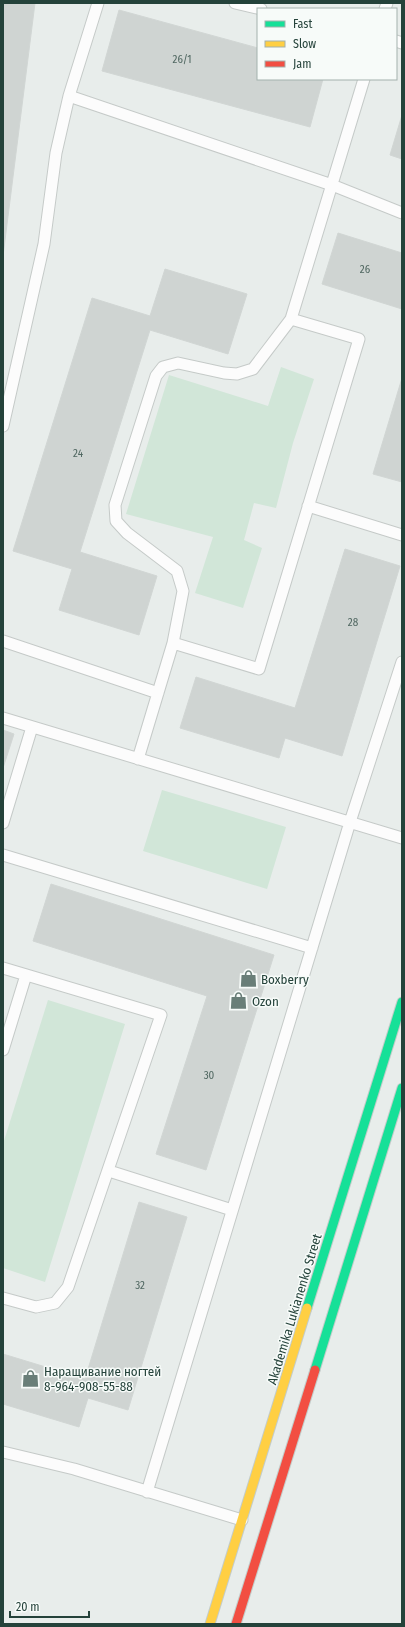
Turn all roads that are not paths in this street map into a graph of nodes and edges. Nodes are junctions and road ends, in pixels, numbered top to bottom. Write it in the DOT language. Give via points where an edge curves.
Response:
graph roads {
  1 [pos="98,3"];
  2 [pos="235,3"];
  3 [pos="257,8"];
  4 [pos="364,80"];
  5 [pos="69,96"];
  6 [pos="332,185"];
  7 [pos="402,213"];
  8 [pos="291,319"];
  9 [pos="3,426"];
  10 [pos="308,506"];
  11 [pos="402,535"];
  12 [pos="3,641"];
  13 [pos="173,643"];
  14 [pos="402,662"];
  15 [pos="158,694"];
  16 [pos="3,718"];
  17 [pos="32,727"];
  18 [pos="138,759"];
  19 [pos="350,822"];
  20 [pos="3,823"];
  21 [pos="402,838"];
  22 [pos="3,855"];
  23 [pos="312,948"];
  24 [pos="3,968"];
  25 [pos="26,975"];
  26 [pos="402,1002"];
  27 [pos="3,1050"];
  28 [pos="402,1088"];
  29 [pos="109,1171"];
  30 [pos="232,1210"];
  31 [pos="3,1298"];
  32 [pos="3,1452"];
  33 [pos="147,1492"];
  34 [pos="242,1520"];
  35 [pos="210,1624"];
  36 [pos="236,1624"];
  1 -- 5 [label="lane"];
  2 -- 3 [label="lane"];
  4 -- 6 [label="lane"];
  5 -- 6 [label="lane"];
  5 -- 9 [label="lane" via="56,153 44,244"];
  6 -- 7 [label="lane"];
  6 -- 8 [label="lane"];
  8 -- 10 [label="lane" via="359,339"];
  8 -- 13 [label="lane" via="253,369 237,374 224,373 178,363 163,367 156,376 115,505 116,521 127,533 177,571 183,591"];
  10 -- 11 [label="lane"];
  10 -- 13 [label="lane" via="259,669"];
  12 -- 15 [label="lane"];
  13 -- 15 [label="lane"];
  14 -- 19 [label="lane"];
  15 -- 18 [label="lane"];
  16 -- 17 [label="lane"];
  17 -- 18 [label="lane"];
  17 -- 20 [label="lane"];
  18 -- 19 [label="lane"];
  19 -- 21 [label="lane"];
  19 -- 23 [label="lane"];
  22 -- 23 [label="lane"];
  23 -- 30 [label="lane"];
  24 -- 25 [label="lane"];
  25 -- 27 [label="lane"];
  25 -- 29 [label="lane" via="161,1015"];
  26 -- 34 [label="highway, Akademika Lukianenko Street"];
  28 -- 36 [label="highway"];
  29 -- 30 [label="lane"];
  29 -- 31 [label="lane" via="68,1287 55,1303 36,1307"];
  30 -- 33 [label="lane"];
  32 -- 33 [label="lane" via="74,1469"];
  33 -- 34 [label="lane"];
  34 -- 35 [label="highway, Akademika Lukianenko Street"];
}
